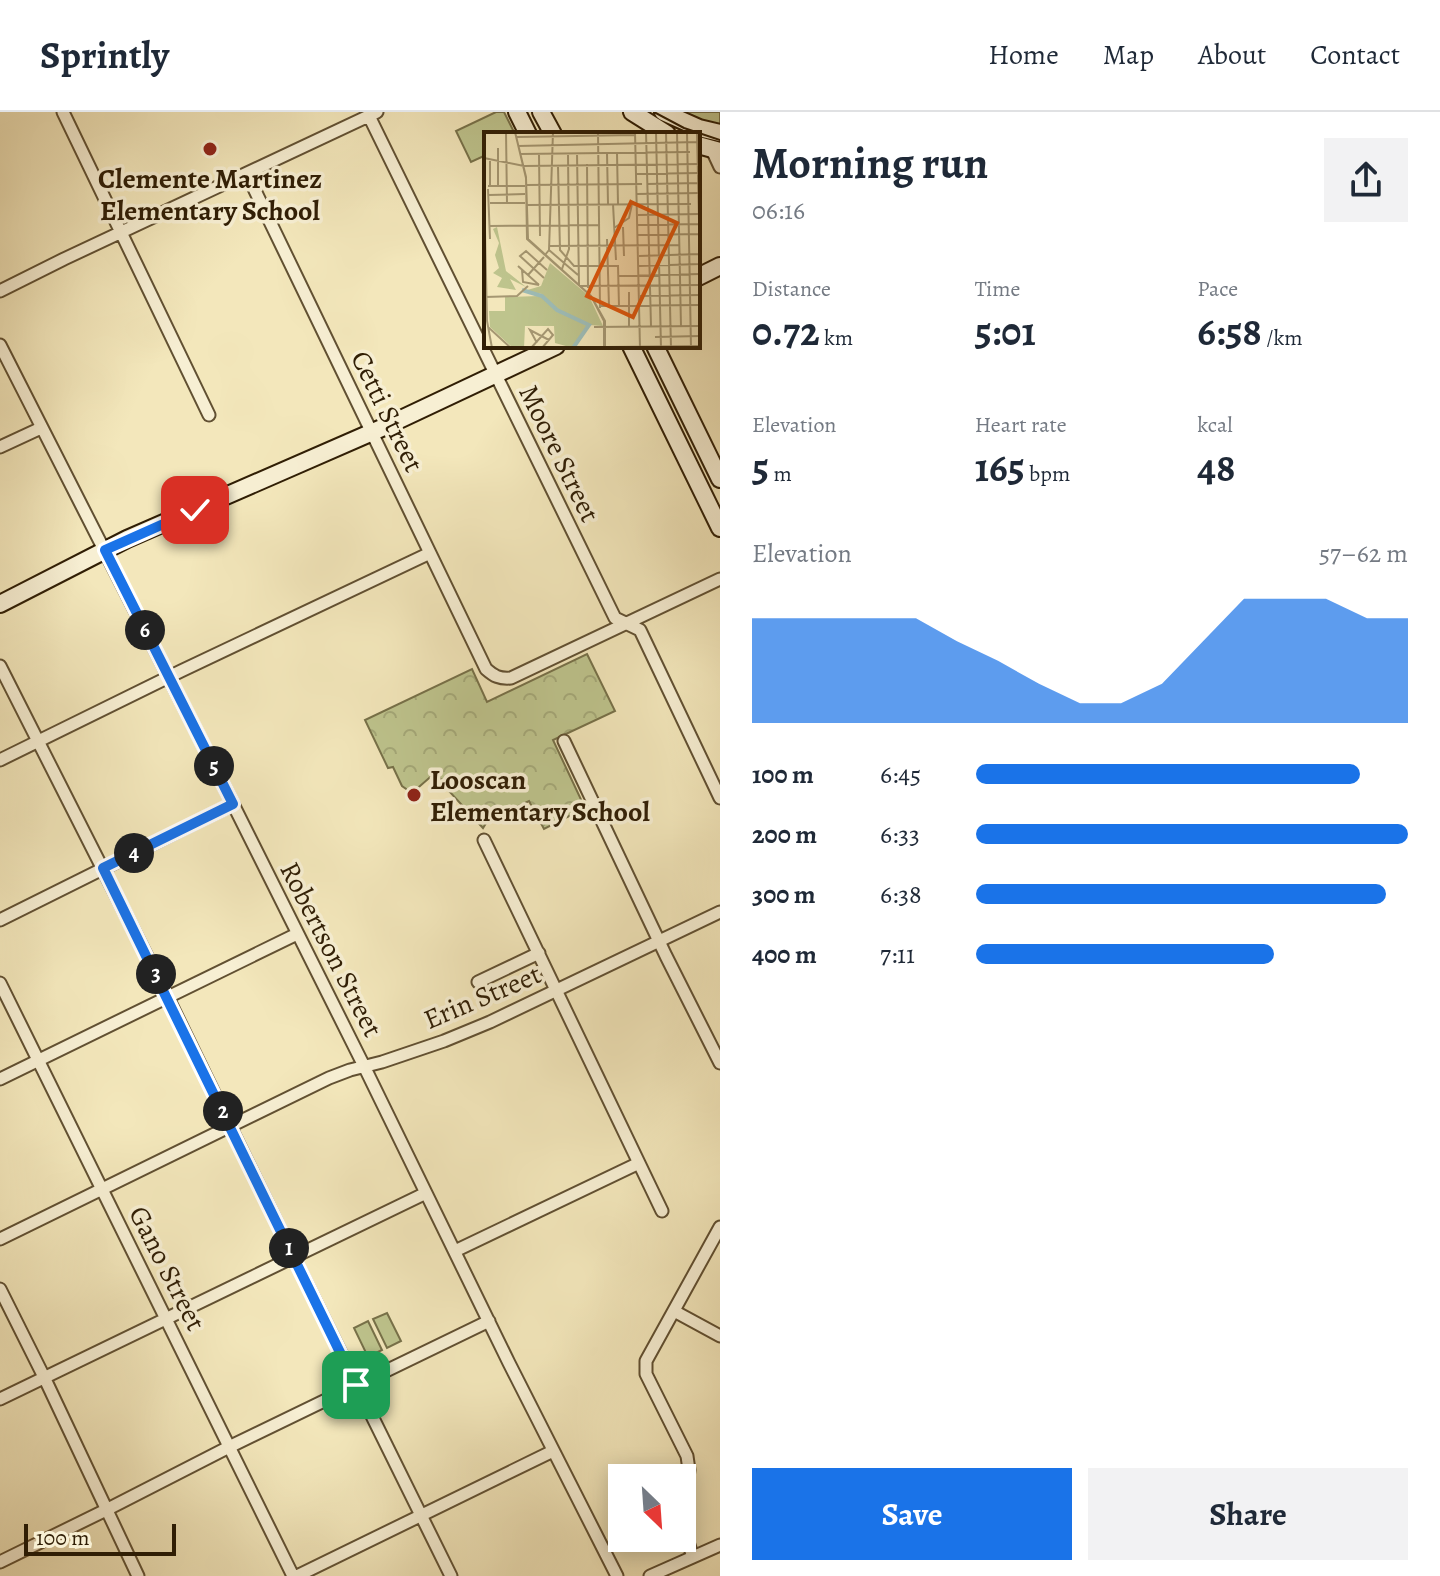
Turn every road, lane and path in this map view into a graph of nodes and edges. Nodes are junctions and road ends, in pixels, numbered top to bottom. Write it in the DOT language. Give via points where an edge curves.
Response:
graph roads {
  1 [pos="63,112"];
  2 [pos="517,112"];
  3 [pos="541,112"];
  4 [pos="632,112"];
  5 [pos="663,112"];
  6 [pos="373,114"];
  7 [pos="527,132"];
  8 [pos="552,132"];
  9 [pos="664,132"];
  10 [pos="720,133"];
  11 [pos="710,149"];
  12 [pos="720,167"];
  13 [pos="247,174"];
  14 [pos="121,233"];
  15 [pos="720,266"];
  16 [pos="700,276"];
  17 [pos="0,291"];
  18 [pos="0,345"];
  19 [pos="552,348"];
  20 [pos="632,348"];
  21 [pos="656,348"];
  22 [pos="495,376"];
  23 [pos="687,412"];
  24 [pos="209,415"];
  25 [pos="668,421"];
  26 [pos="41,428"];
  27 [pos="372,433"];
  28 [pos="0,447"];
  29 [pos="720,479"];
  30 [pos="720,528"];
  31 [pos="105,550"];
  32 [pos="430,553"];
  33 [pos="720,579"];
  34 [pos="0,604"];
  35 [pos="626,623"];
  36 [pos="0,666"];
  37 [pos="169,677"];
  38 [pos="37,741"];
  39 [pos="564,741"];
  40 [pos="0,760"];
  41 [pos="720,798"];
  42 [pos="233,804"];
  43 [pos="484,840"];
  44 [pos="103,868"];
  45 [pos="720,912"];
  46 [pos="0,920"];
  47 [pos="297,934"];
  48 [pos="659,941"];
  49 [pos="539,953"];
  50 [pos="478,982"];
  51 [pos="0,983"];
  52 [pos="557,991"];
  53 [pos="167,996"];
  54 [pos="38,1060"];
  55 [pos="720,1063"];
  56 [pos="364,1066"];
  57 [pos="0,1079"];
  58 [pos="230,1126"];
  59 [pos="639,1163"];
  60 [pos="102,1189"];
  61 [pos="426,1193"];
  62 [pos="662,1211"];
  63 [pos="720,1227"];
  64 [pos="0,1239"];
  65 [pos="455,1251"];
  66 [pos="293,1256"];
  67 [pos="0,1289"];
  68 [pos="674,1311"];
  69 [pos="167,1319"];
  70 [pos="489,1321"];
  71 [pos="720,1336"];
  72 [pos="45,1379"];
  73 [pos="356,1385"];
  74 [pos="0,1399"];
  75 [pos="229,1447"];
  76 [pos="553,1451"];
  77 [pos="106,1510"];
  78 [pos="421,1515"];
  79 [pos="720,1545"];
  80 [pos="693,1557"];
  81 [pos="0,1562"];
  82 [pos="138,1576"];
  83 [pos="295,1576"];
  84 [pos="451,1576"];
  85 [pos="617,1576"];
  86 [pos="650,1576"];
  1 -- 14 [label="street"];
  2 -- 7 [label="main road"];
  3 -- 8 [label="main road"];
  4 -- 9 [label="main road"];
  5 -- 10 [label="main road"];
  6 -- 13 [label="street"];
  6 -- 22 [label="street, Moore Street"];
  11 -- 12 [label="street"];
  13 -- 14 [label="street"];
  13 -- 27 [label="street, Cetti Street"];
  14 -- 17 [label="street"];
  14 -- 24 [label="street"];
  15 -- 16 [label="main road"];
  18 -- 26 [label="street, Robertson Street"];
  19 -- 22 [label="main road"];
  20 -- 25 [label="main road"];
  21 -- 23 [label="main road"];
  22 -- 27 [label="main road"];
  22 -- 35 [label="street, Moore Street" via="615,618"];
  23 -- 25 [label="main road"];
  23 -- 29 [label="main road"];
  25 -- 30 [label="main road"];
  26 -- 28 [label="street"];
  26 -- 31 [label="street, Robertson Street"];
  27 -- 31 [label="main road"];
  27 -- 32 [label="street, Cetti Street"];
  31 -- 34 [label="main road"];
  31 -- 37 [label="street, Robertson Street"];
  32 -- 35 [label="street, Cetti Street" via="486,669 502,679"];
  32 -- 37 [label="street"];
  33 -- 35 [label="street"];
  35 -- 41 [label="street, Moore Street" via="640,630"];
  36 -- 38 [label="street"];
  37 -- 38 [label="street"];
  37 -- 42 [label="street, Robertson Street"];
  38 -- 40 [label="street"];
  38 -- 44 [label="street"];
  39 -- 48 [label="street"];
  42 -- 44 [label="street"];
  42 -- 47 [label="street, Robertson Street"];
  43 -- 49 [label="street"];
  44 -- 46 [label="street"];
  44 -- 53 [label="street"];
  45 -- 48 [label="street, Erin Street"];
  47 -- 53 [label="street"];
  47 -- 56 [label="street, Robertson Street"];
  48 -- 52 [label="street, Erin Street"];
  48 -- 55 [label="street"];
  49 -- 50 [label="street"];
  49 -- 52 [label="street"];
  51 -- 54 [label="street, Gano Street"];
  52 -- 56 [label="street, Erin Street" via="444,1041"];
  52 -- 59 [label="street"];
  53 -- 54 [label="street"];
  53 -- 58 [label="street"];
  54 -- 57 [label="street"];
  54 -- 60 [label="street, Gano Street"];
  56 -- 58 [label="street, Erin Street"];
  56 -- 61 [label="street, Robertson Street"];
  58 -- 60 [label="street, Erin Street"];
  58 -- 66 [label="street"];
  59 -- 62 [label="street"];
  59 -- 65 [label="street"];
  60 -- 64 [label="street, Erin Street"];
  60 -- 69 [label="street, Gano Street"];
  61 -- 65 [label="street, Robertson Street"];
  61 -- 66 [label="street"];
  63 -- 68 [label="street"];
  65 -- 70 [label="street, Robertson Street"];
  66 -- 69 [label="street"];
  66 -- 73 [label="street"];
  67 -- 72 [label="street"];
  68 -- 71 [label="street"];
  68 -- 80 [label="street" via="646,1361 646,1374 687,1456 682,1524"];
  69 -- 72 [label="street"];
  69 -- 75 [label="street, Gano Street"];
  70 -- 73 [label="street"];
  70 -- 76 [label="street, Robertson Street"];
  72 -- 74 [label="street"];
  72 -- 77 [label="street"];
  73 -- 75 [label="street"];
  73 -- 78 [label="street"];
  75 -- 77 [label="street"];
  75 -- 83 [label="street, Gano Street"];
  76 -- 78 [label="street"];
  76 -- 85 [label="street, Robertson Street"];
  77 -- 81 [label="street"];
  77 -- 82 [label="street"];
  78 -- 83 [label="street"];
  78 -- 84 [label="street"];
  79 -- 80 [label="street"];
  80 -- 86 [label="street"];
}
